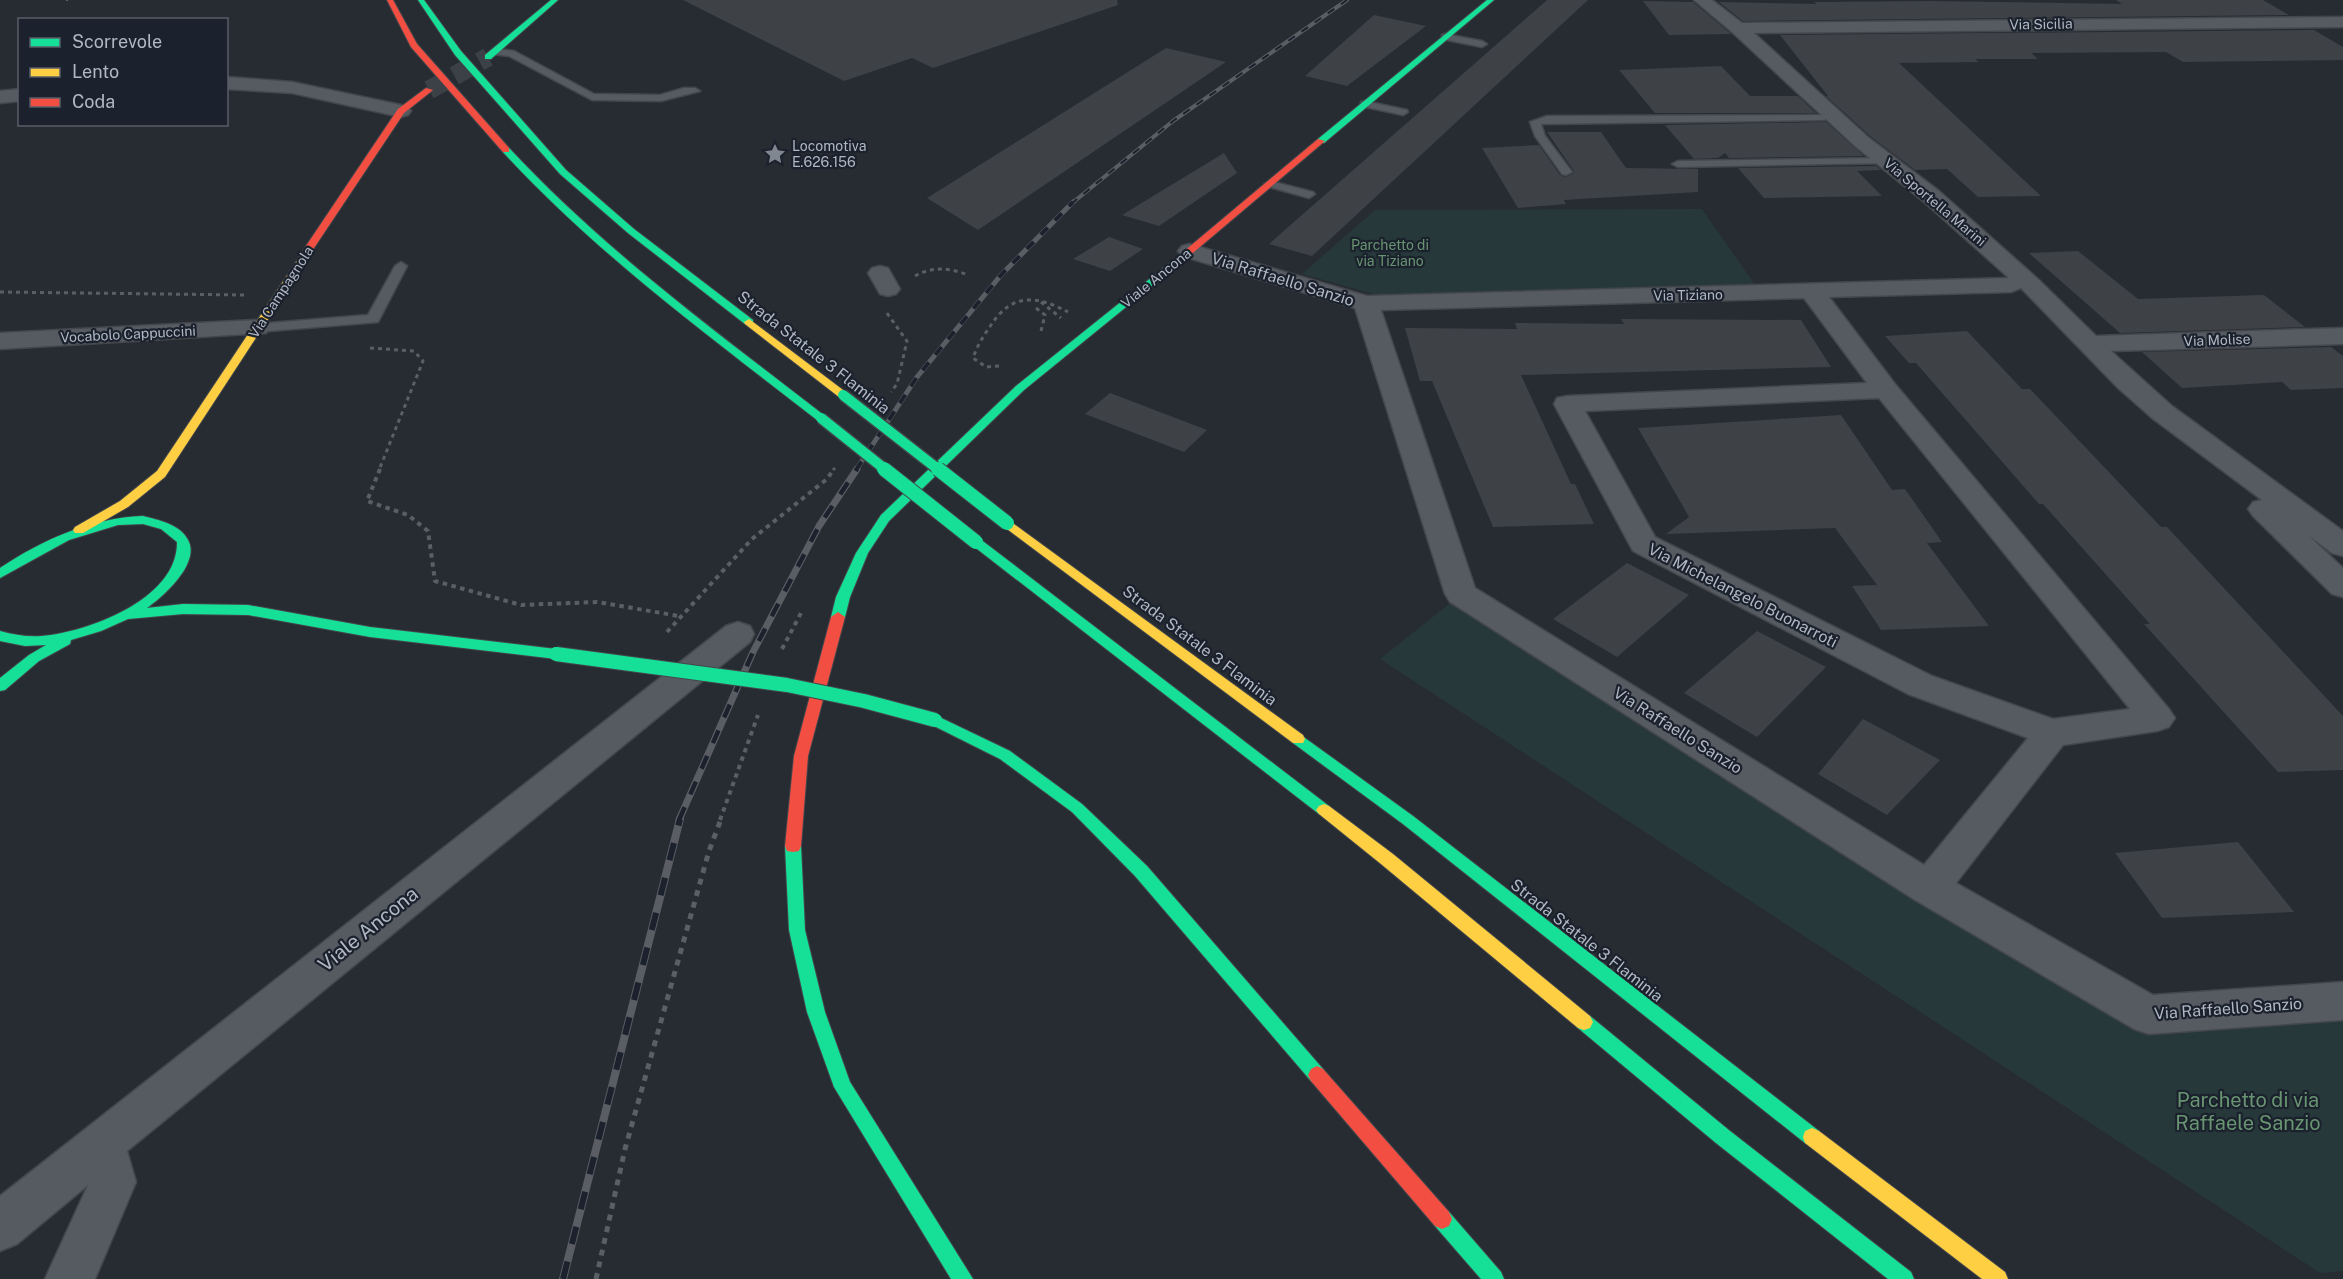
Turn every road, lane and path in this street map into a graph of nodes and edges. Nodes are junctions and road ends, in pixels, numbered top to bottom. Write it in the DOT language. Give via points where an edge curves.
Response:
graph roads {
  1 [pos="390,0"];
  2 [pos="421,0"];
  3 [pos="434,0"];
  4 [pos="555,0"];
  5 [pos="1491,0"];
  6 [pos="1701,0"];
  7 [pos="2034,6"];
  8 [pos="2200,6"];
  9 [pos="381,13"];
  10 [pos="2343,22"];
  11 [pos="2229,23"];
  12 [pos="2058,24"];
  13 [pos="440,28"];
  14 [pos="1738,28"];
  15 [pos="1445,37"];
  16 [pos="414,45"];
  17 [pos="1482,45"];
  18 [pos="492,55"];
  19 [pos="228,83"];
  20 [pos="429,90"];
  21 [pos="695,92"];
  22 [pos="18,96"];
  23 [pos="0,97"];
  24 [pos="1365,104"];
  25 [pos="401,111"];
  26 [pos="1403,112"];
  27 [pos="1821,118"];
  28 [pos="1885,161"];
  29 [pos="1678,164"];
  30 [pos="1566,172"];
  31 [pos="1270,184"];
  32 [pos="1309,194"];
  33 [pos="1190,251"];
  34 [pos="401,266"];
  35 [pos="968,275"];
  36 [pos="2011,285"];
  37 [pos="0,292"];
  38 [pos="1812,292"];
  39 [pos="279,293"];
  40 [pos="1041,301"];
  41 [pos="1366,303"];
  42 [pos="1036,308"];
  43 [pos="1058,316"];
  44 [pos="1074,316"];
  45 [pos="257,328"];
  46 [pos="1035,336"];
  47 [pos="2343,336"];
  48 [pos="0,341"];
  49 [pos="2091,344"];
  50 [pos="370,348"];
  51 [pos="1004,366"];
  52 [pos="1886,390"];
  53 [pos="890,394"];
  54 [pos="2162,412"];
  55 [pos="841,460"];
  56 [pos="161,474"];
  57 [pos="163,493"];
  58 [pos="166,512"];
  59 [pos="173,529"];
  60 [pos="80,530"];
  61 [pos="2343,546"];
  62 [pos="0,574"];
  63 [pos="2343,586"];
  64 [pos="210,595"];
  65 [pos="248,610"];
  66 [pos="125,615"];
  67 [pos="680,616"];
  68 [pos="81,632"];
  69 [pos="738,634"];
  70 [pos="661,639"];
  71 [pos="3,641"];
  72 [pos="0,686"];
  73 [pos="2052,733"];
  74 [pos="1929,888"];
  75 [pos="2343,1001"];
  76 [pos="102,1143"];
  77 [pos="0,1227"];
  78 [pos="70,1279"];
  79 [pos="963,1279"];
  80 [pos="1494,1279"];
  81 [pos="1904,1279"];
  82 [pos="1998,1279"];
  1 -- 16 [label="main road"];
  2 -- 13 [label="main road, Strada Statale 3 Flaminia"];
  3 -- 13 [label="main road"];
  4 -- 18 [label="main road"];
  5 -- 15 [label="main road, Viale Ancona"];
  6 -- 14 [label="street, Via Sportella Marini"];
  7 -- 12 [label="street"];
  8 -- 11 [label="street"];
  9 -- 16 [label="main road"];
  10 -- 11 [label="street, Via Sicilia"];
  11 -- 12 [label="street, Via Sicilia"];
  12 -- 14 [label="street, Via Sicilia"];
  13 -- 82 [label="main road, Strada Statale 3 Flaminia, bridge" via="563,172 631,231 1007,523 1408,820 1756,1095"];
  14 -- 28 [label="street, Via Sportella Marini"];
  15 -- 17 [label="lane"];
  15 -- 24 [label="main road, Viale Ancona"];
  16 -- 81 [label="main road, bridge" via="538,188 594,240 976,542 1387,859 1723,1137"];
  18 -- 21 [label="lane" via="511,53 592,96 661,98"];
  19 -- 25 [label="street" via="251,82"];
  20 -- 25 [label="main road, Via Campagnola"];
  22 -- 23 [label="street"];
  24 -- 26 [label="lane"];
  24 -- 31 [label="main road, Viale Ancona"];
  25 -- 39 [label="main road, Via Campagnola"];
  27 -- 30 [label="lane" via="1535,122 1540,136"];
  28 -- 29 [label="lane"];
  28 -- 49 [label="street, Via Sportella Marini" via="1931,196"];
  31 -- 32 [label="lane"];
  31 -- 33 [label="main road, Viale Ancona"];
  33 -- 41 [label="street, Via Raffaello Sanzio"];
  33 -- 79 [label="main road, Viale Ancona" via="1020,388 885,518 862,553 843,597 801,756 793,850 797,930 816,1012 843,1087"];
  34 -- 45 [label="lane" via="373,319"];
  35 -- 53 [label="path" via="954,269 937,269 917,273 890,286 886,313 907,341 897,384"];
  36 -- 38 [label="street, Via Tiziano"];
  37 -- 39 [label="path" via="232,296"];
  38 -- 41 [label="street, Via Tiziano"];
  38 -- 52 [label="street, Via Michelangelo Buonarroti"];
  39 -- 45 [label="main road, Via Campagnola"];
  40 -- 43 [label="path"];
  40 -- 44 [label="path"];
  40 -- 51 [label="path" via="1020,301 1004,308 975,348 973,358 979,363 986,367"];
  41 -- 74 [label="street, Via Raffaello Sanzio" via="1461,594"];
  42 -- 46 [label="path" via="1045,315 1043,329"];
  45 -- 48 [label="street, Vocabolo Cappuccini"];
  45 -- 56 [label="main road, Via Campagnola"];
  47 -- 49 [label="street, Via Molise"];
  49 -- 54 [label="street, Via Sportella Marini"];
  50 -- 67 [label="path" via="414,351 423,362 367,501 408,515 428,531 435,581 521,605 597,602"];
  52 -- 73 [label="street, Via Michelangelo Buonarroti" via="2157,718"];
  52 -- 73 [label="street, Via Michelangelo Buonarroti" via="1567,404 1644,544 1920,685"];
  54 -- 61 [label="street, Via Sportella Marini"];
  54 -- 63 [label="street, Via Sportella Marini"];
  55 -- 67 [label="path" via="827,479 752,539"];
  56 -- 57 [label="main road"];
  56 -- 60 [label="main road, Via Campagnola" via="124,504"];
  58 -- 59 [label="main road"];
  59 -- 60 [label="main road, Via Campagnola" via="133,521"];
  59 -- 66 [label="main road" via="183,542 179,578"];
  60 -- 62 [label="main road, Via Campagnola" via="18,559"];
  64 -- 65 [label="main road"];
  65 -- 66 [label="main road" via="183,609"];
  65 -- 80 [label="main road, bridge" via="370,632 787,685 935,720 1005,755 1077,808 1141,871"];
  66 -- 68 [label="main road"];
  67 -- 70 [label="path"];
  68 -- 71 [label="main road" via="54,639"];
  68 -- 72 [label="main road" via="34,658"];
  69 -- 76 [label="street, Viale Ancona"];
  73 -- 74 [label="street"];
  74 -- 75 [label="street, Via Raffaello Sanzio" via="2149,1015"];
  76 -- 77 [label="street, Viale Ancona"];
  76 -- 78 [label="street" via="114,1182"];
}
